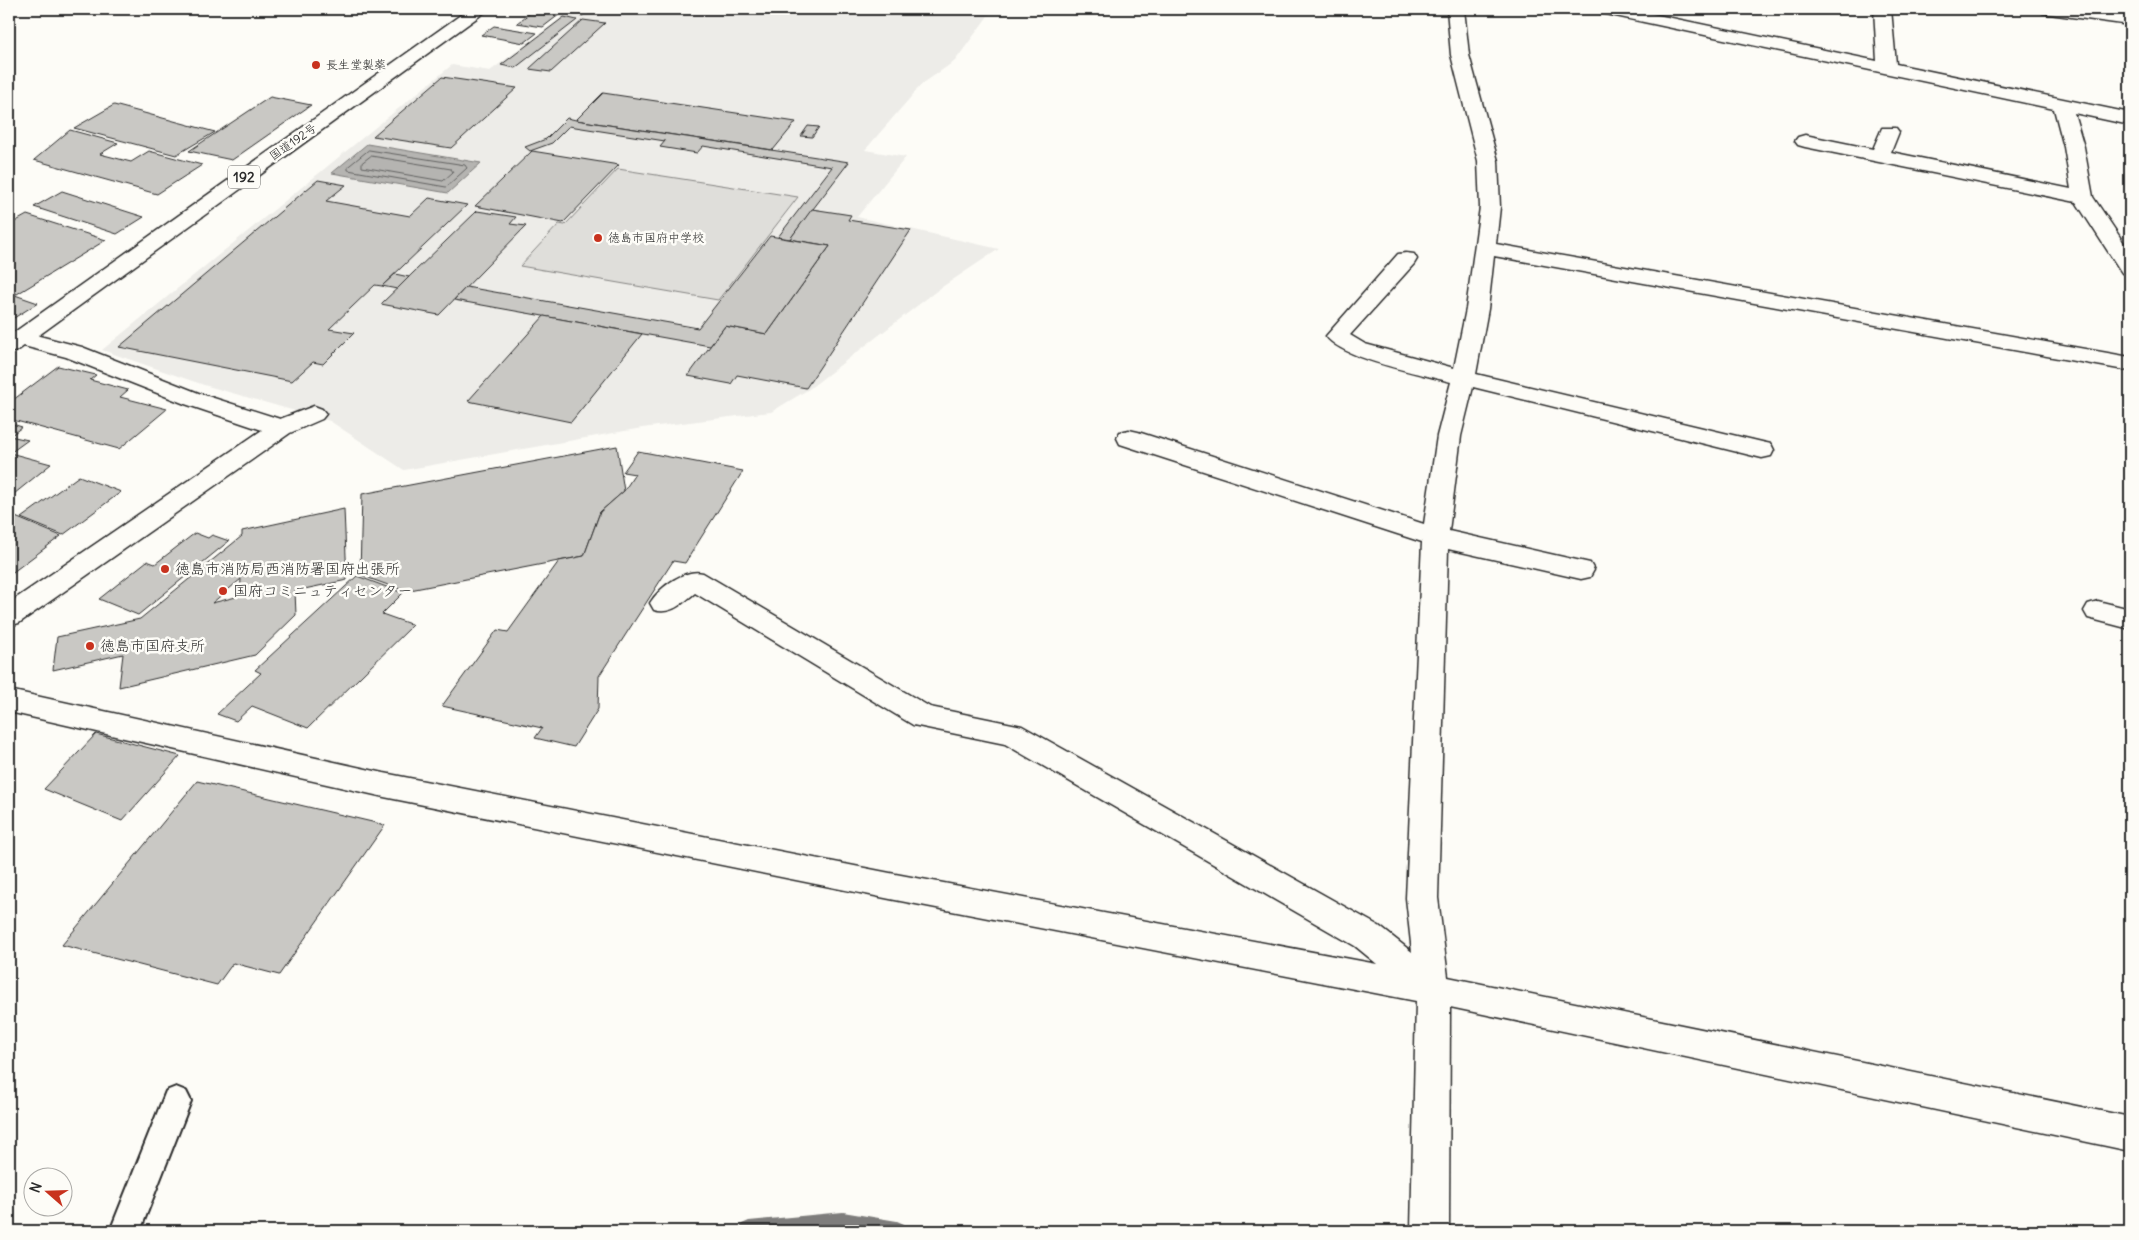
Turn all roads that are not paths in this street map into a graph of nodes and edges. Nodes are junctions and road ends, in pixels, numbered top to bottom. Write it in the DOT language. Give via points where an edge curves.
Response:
graph roads {
  1 [pos="480,9"];
  2 [pos="1455,9"];
  3 [pos="1606,9"];
  4 [pos="1883,9"];
  5 [pos="2049,9"];
  6 [pos="2130,20"];
  7 [pos="1887,69"];
  8 [pos="2062,105"];
  9 [pos="2130,119"];
  10 [pos="1889,132"];
  11 [pos="1805,141"];
  12 [pos="1880,156"];
  13 [pos="2083,197"];
  14 [pos="1485,248"];
  15 [pos="1406,259"];
  16 [pos="2130,268"];
  17 [pos="14,342"];
  18 [pos="2130,364"];
  19 [pos="1464,378"];
  20 [pos="314,414"];
  21 [pos="280,428"];
  22 [pos="1129,438"];
  23 [pos="1762,450"];
  24 [pos="1435,537"];
  25 [pos="1581,570"];
  26 [pos="664,603"];
  27 [pos="2098,611"];
  28 [pos="9,616"];
  29 [pos="2130,619"];
  30 [pos="9,701"];
  31 [pos="1433,989"];
  32 [pos="176,1100"];
  33 [pos="2130,1134"];
  34 [pos="124,1231"];
  35 [pos="1430,1231"];
  1 -- 17 [label="main road, 国道192号 / 192"];
  2 -- 14 [label="main road" via="1460,54 1488,161 1490,207"];
  3 -- 7 [label="main road"];
  4 -- 7 [label="main road"];
  5 -- 6 [label="main road"];
  7 -- 8 [label="main road"];
  8 -- 9 [label="main road"];
  8 -- 13 [label="main road"];
  10 -- 12 [label="main road"];
  11 -- 12 [label="main road"];
  12 -- 13 [label="main road"];
  13 -- 16 [label="main road"];
  14 -- 18 [label="main road"];
  14 -- 19 [label="main road" via="1478,309"];
  15 -- 19 [label="main road" via="1337,336 1357,349"];
  17 -- 21 [label="main road" via="74,352"];
  19 -- 23 [label="main road"];
  19 -- 24 [label="main road" via="1449,436"];
  20 -- 21 [label="main road"];
  21 -- 28 [label="main road"];
  22 -- 24 [label="main road"];
  24 -- 25 [label="main road"];
  24 -- 31 [label="main road" via="1422,898"];
  26 -- 31 [label="main road" via="694,580 923,717 1012,734 1367,936"];
  27 -- 29 [label="main road"];
  30 -- 31 [label="main road" via="384,785"];
  31 -- 33 [label="main road"];
  31 -- 35 [label="main road"];
  32 -- 34 [label="lane"];
}
